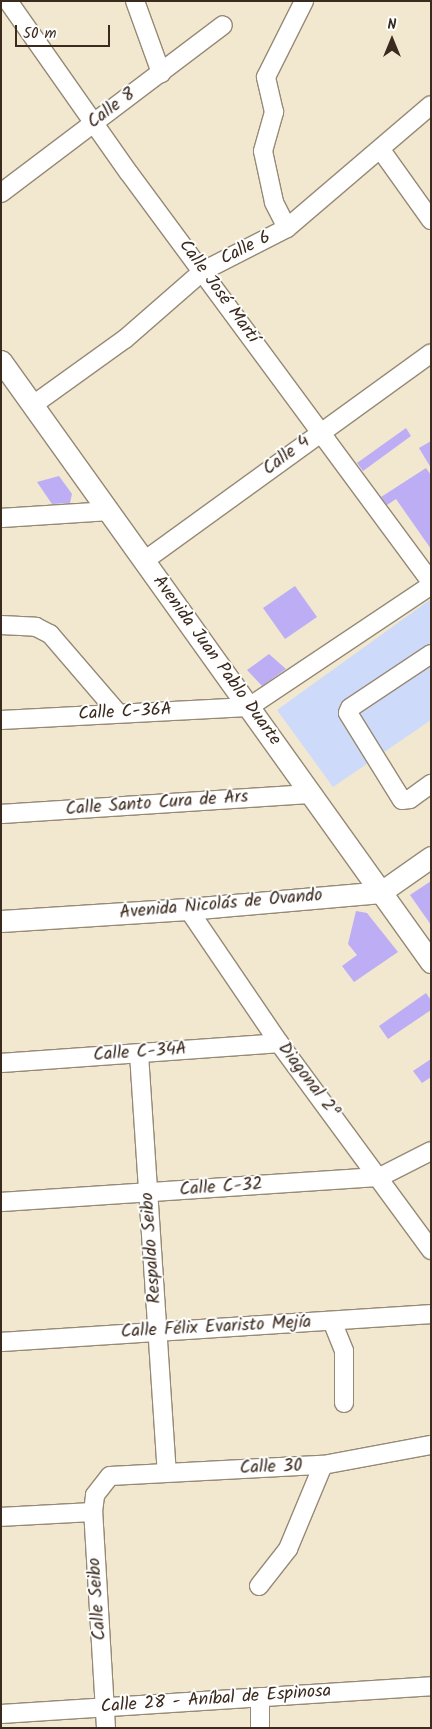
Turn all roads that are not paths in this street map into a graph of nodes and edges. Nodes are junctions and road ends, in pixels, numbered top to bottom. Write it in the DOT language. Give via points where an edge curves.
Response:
graph roads {
  1 [pos="8,1"];
  2 [pos="135,1"];
  3 [pos="304,1"];
  4 [pos="223,26"];
  5 [pos="161,73"];
  6 [pos="431,105"];
  7 [pos="96,122"];
  8 [pos="381,150"];
  9 [pos="1,193"];
  10 [pos="431,220"];
  11 [pos="287,228"];
  12 [pos="203,271"];
  13 [pos="431,353"];
  14 [pos="1,361"];
  15 [pos="33,406"];
  16 [pos="320,431"];
  17 [pos="109,511"];
  18 [pos="1,518"];
  19 [pos="144,561"];
  20 [pos="431,584"];
  21 [pos="1,625"];
  22 [pos="431,654"];
  23 [pos="249,706"];
  24 [pos="118,713"];
  25 [pos="1,720"];
  26 [pos="431,784"];
  27 [pos="312,794"];
  28 [pos="1,814"];
  29 [pos="431,857"];
  30 [pos="381,892"];
  31 [pos="188,910"];
  32 [pos="1,921"];
  33 [pos="431,962"];
  34 [pos="279,1042"];
  35 [pos="139,1054"];
  36 [pos="1,1063"];
  37 [pos="431,1151"];
  38 [pos="380,1177"];
  39 [pos="149,1193"];
  40 [pos="1,1202"];
  41 [pos="431,1250"];
  42 [pos="431,1314"];
  43 [pos="332,1322"];
  44 [pos="158,1332"];
  45 [pos="1,1342"];
  46 [pos="344,1403"];
  47 [pos="431,1445"];
  48 [pos="323,1465"];
  49 [pos="167,1472"];
  50 [pos="110,1476"];
  51 [pos="93,1512"];
  52 [pos="1,1517"];
  53 [pos="260,1586"];
  54 [pos="431,1686"];
  55 [pos="260,1697"];
  56 [pos="105,1707"];
  57 [pos="1,1714"];
  58 [pos="106,1728"];
  59 [pos="260,1728"];
  1 -- 7 [label="street, Calle José Martí"];
  2 -- 5 [label="street"];
  3 -- 11 [label="street" via="266,77 274,112 263,151 274,202"];
  4 -- 5 [label="street, Calle 8"];
  5 -- 7 [label="street, Calle 8"];
  6 -- 8 [label="street, Calle 6"];
  7 -- 9 [label="street, Calle 8"];
  7 -- 12 [label="street, Calle José Martí" via="129,173"];
  8 -- 10 [label="street"];
  8 -- 11 [label="street, Calle 6"];
  11 -- 12 [label="street, Calle 6"];
  12 -- 15 [label="street, Calle 6" via="125,339"];
  12 -- 16 [label="street, Calle José Martí"];
  13 -- 16 [label="street, Calle 4"];
  14 -- 15 [label="main road, Avenida Juan Pablo Duarte"];
  15 -- 17 [label="main road, Avenida Juan Pablo Duarte"];
  16 -- 19 [label="street, Calle 4"];
  16 -- 20 [label="street, Calle José Martí"];
  17 -- 18 [label="street"];
  17 -- 19 [label="main road, Avenida Juan Pablo Duarte"];
  19 -- 23 [label="main road, Avenida Juan Pablo Duarte"];
  20 -- 23 [label="street"];
  21 -- 24 [label="street" via="36,627 50,634"];
  22 -- 26 [label="street" via="350,708 348,713 402,800 410,799"];
  23 -- 24 [label="street, Calle C-36A"];
  23 -- 27 [label="main road, Avenida Juan Pablo Duarte"];
  24 -- 25 [label="street, Calle C-36A"];
  27 -- 28 [label="street, Calle Santo Cura de Ars"];
  27 -- 30 [label="main road, Avenida Juan Pablo Duarte"];
  29 -- 30 [label="main road, Avenida Nicolás de Ovando"];
  30 -- 31 [label="main road, Avenida Nicolás de Ovando"];
  30 -- 33 [label="main road, Avenida Juan Pablo Duarte"];
  31 -- 32 [label="main road, Avenida Nicolás de Ovando"];
  31 -- 34 [label="street, Diagonal 2ª"];
  34 -- 35 [label="street, Calle C-34A"];
  34 -- 38 [label="street, Diagonal 2ª"];
  35 -- 36 [label="street, Calle C-34A"];
  35 -- 39 [label="street, Respaldo Seibo"];
  37 -- 38 [label="street"];
  38 -- 39 [label="street, Calle C-32"];
  38 -- 41 [label="street, Diagonal 2ª"];
  39 -- 40 [label="street, Calle C-32"];
  39 -- 44 [label="street, Respaldo Seibo"];
  42 -- 43 [label="street, Calle Félix Evaristo Mejía"];
  43 -- 44 [label="street, Calle Félix Evaristo Mejía"];
  43 -- 46 [label="street" via="344,1351"];
  44 -- 45 [label="street, Calle Félix Evaristo Mejía"];
  44 -- 49 [label="street, Respaldo Seibo"];
  47 -- 48 [label="street, Calle 30"];
  48 -- 49 [label="street, Calle 30"];
  48 -- 53 [label="street" via="288,1549"];
  49 -- 50 [label="street, Calle 30"];
  50 -- 51 [label="street, Calle Seibo" via="95,1495"];
  51 -- 52 [label="street"];
  51 -- 56 [label="street, Calle Seibo"];
  54 -- 55 [label="street, Calle 28 - Aníbal de Espinosa"];
  55 -- 56 [label="street, Calle 28 - Aníbal de Espinosa"];
  55 -- 59 [label="street"];
  56 -- 57 [label="street, Calle 28 - Aníbal de Espinosa"];
  56 -- 58 [label="street, Calle Seibo"];
}
